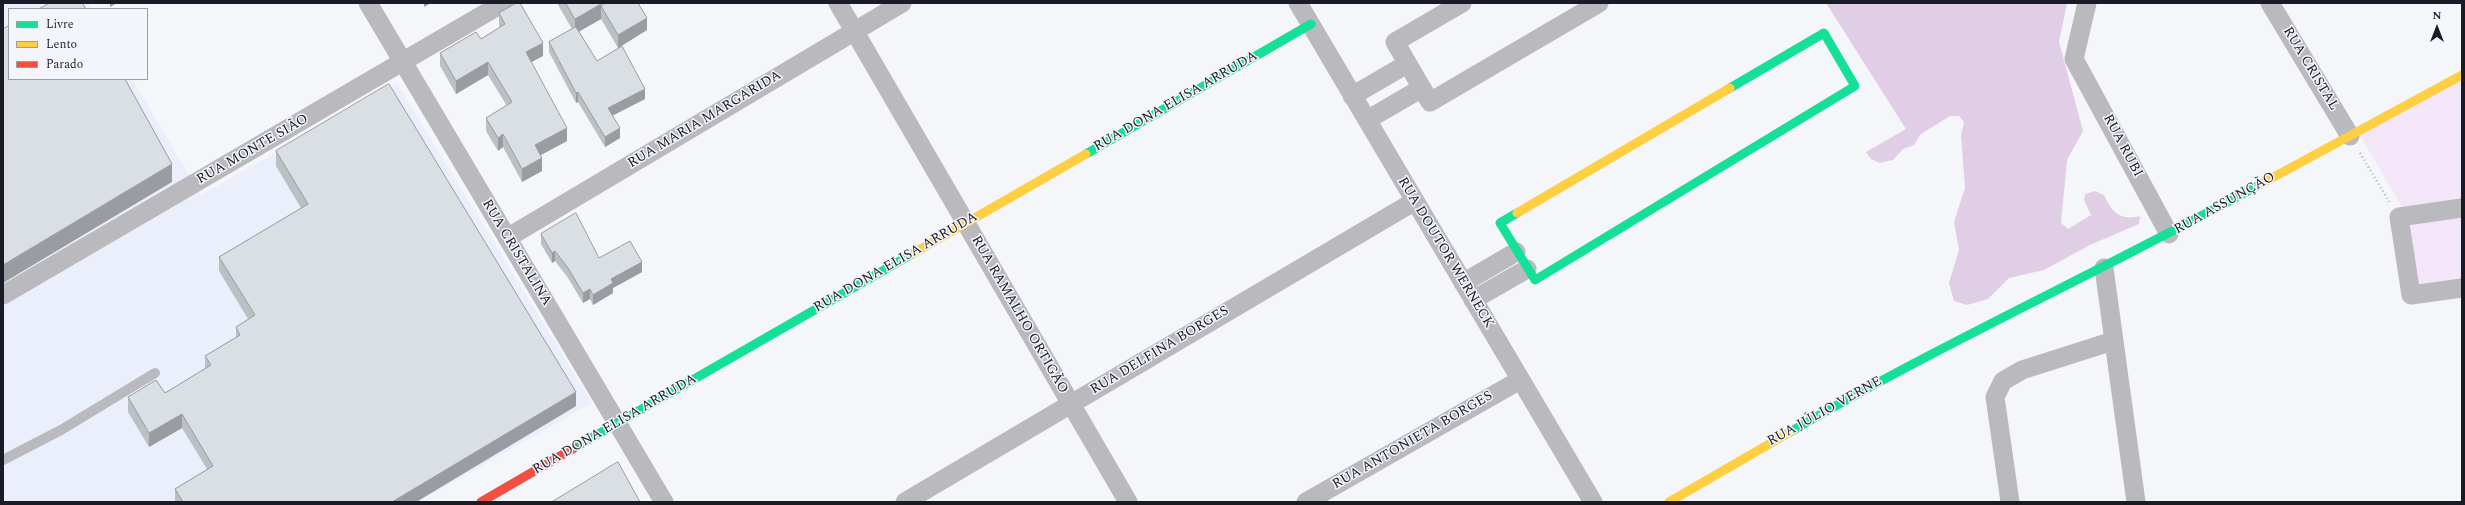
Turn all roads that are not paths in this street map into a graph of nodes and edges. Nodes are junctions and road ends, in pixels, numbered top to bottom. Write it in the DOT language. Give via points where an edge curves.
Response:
graph roads {
  1 [pos="368,3"];
  2 [pos="503,3"];
  3 [pos="838,3"];
  4 [pos="902,3"];
  5 [pos="1298,3"];
  6 [pos="1462,3"];
  7 [pos="1599,3"];
  8 [pos="2087,3"];
  9 [pos="2270,3"];
  10 [pos="1311,24"];
  11 [pos="855,31"];
  12 [pos="403,62"];
  13 [pos="1407,64"];
  14 [pos="2462,75"];
  15 [pos="1422,88"];
  16 [pos="1352,96"];
  17 [pos="1367,120"];
  18 [pos="2350,136"];
  19 [pos="1415,201"];
  20 [pos="2462,208"];
  21 [pos="966,223"];
  22 [pos="2169,234"];
  23 [pos="507,238"];
  24 [pos="1516,252"];
  25 [pos="2104,268"];
  26 [pos="1527,269"];
  27 [pos="1463,283"];
  28 [pos="2462,288"];
  29 [pos="3,295"];
  30 [pos="1473,300"];
  31 [pos="1985,329"];
  32 [pos="2113,341"];
  33 [pos="155,373"];
  34 [pos="1520,380"];
  35 [pos="1071,404"];
  36 [pos="618,423"];
  37 [pos="3,460"];
  38 [pos="481,502"];
  39 [pos="664,502"];
  40 [pos="905,502"];
  41 [pos="1128,502"];
  42 [pos="1306,502"];
  43 [pos="1593,502"];
  44 [pos="1669,502"];
  45 [pos="2010,502"];
  46 [pos="2136,502"];
  1 -- 12 [label="street, RUA CRISTALINA"];
  2 -- 12 [label="street, RUA MONTE SIÃO"];
  3 -- 11 [label="street, RUA RAMALHO ORTIGÃO"];
  4 -- 11 [label="street, RUA MARIA MARGARIDA"];
  5 -- 10 [label="street, RUA DOUTOR WERNECK"];
  6 -- 13 [label="street" via="1395,42"];
  7 -- 15 [label="street" via="1430,102"];
  8 -- 22 [label="street, RUA RUBI" via="2074,59"];
  9 -- 18 [label="street, RUA CRISTAL"];
  10 -- 16 [label="street, RUA DOUTOR WERNECK"];
  10 -- 21 [label="street, RUA DONA ELISA ARRUDA"];
  11 -- 21 [label="street, RUA RAMALHO ORTIGÃO"];
  11 -- 23 [label="street, RUA MARIA MARGARIDA"];
  12 -- 23 [label="street, RUA CRISTALINA"];
  12 -- 29 [label="street, RUA MONTE SIÃO"];
  13 -- 15 [label="street"];
  13 -- 16 [label="street"];
  14 -- 18 [label="street, RUA ASSUNÇÃO"];
  15 -- 17 [label="street"];
  16 -- 17 [label="street, RUA DOUTOR WERNECK"];
  17 -- 19 [label="street, RUA DOUTOR WERNECK"];
  18 -- 22 [label="street, RUA ASSUNÇÃO"];
  19 -- 27 [label="street, RUA DOUTOR WERNECK"];
  19 -- 35 [label="street, RUA DELFINA BORGES"];
  20 -- 28 [label="street" via="2399,218 2411,295"];
  21 -- 35 [label="street, RUA RAMALHO ORTIGÃO"];
  21 -- 36 [label="street, RUA DONA ELISA ARRUDA"];
  22 -- 25 [label="street, RUA ASSUNÇÃO"];
  23 -- 36 [label="street, RUA CRISTALINA"];
  24 -- 26 [label="street"];
  24 -- 26 [label="street" via="1500,223 1824,33 1855,86 1535,280"];
  24 -- 27 [label="street"];
  25 -- 31 [label="street, RUA ASSUNÇÃO"];
  25 -- 32 [label="street"];
  26 -- 30 [label="street"];
  27 -- 30 [label="street, RUA DOUTOR WERNECK"];
  30 -- 34 [label="street, RUA DOUTOR WERNECK"];
  31 -- 44 [label="street, RUA JÚLIO VERNE" via="1863,389"];
  32 -- 45 [label="street" via="2022,370 2002,381 1995,397"];
  32 -- 46 [label="street"];
  33 -- 37 [label="lane" via="61,430"];
  34 -- 42 [label="street, RUA ANTONIETA BORGES"];
  34 -- 43 [label="street, RUA DOUTOR WERNECK"];
  35 -- 40 [label="street, RUA DELFINA BORGES"];
  35 -- 41 [label="street, RUA RAMALHO ORTIGÃO"];
  36 -- 38 [label="street, RUA DONA ELISA ARRUDA"];
  36 -- 39 [label="street, RUA CRISTALINA"];
}
